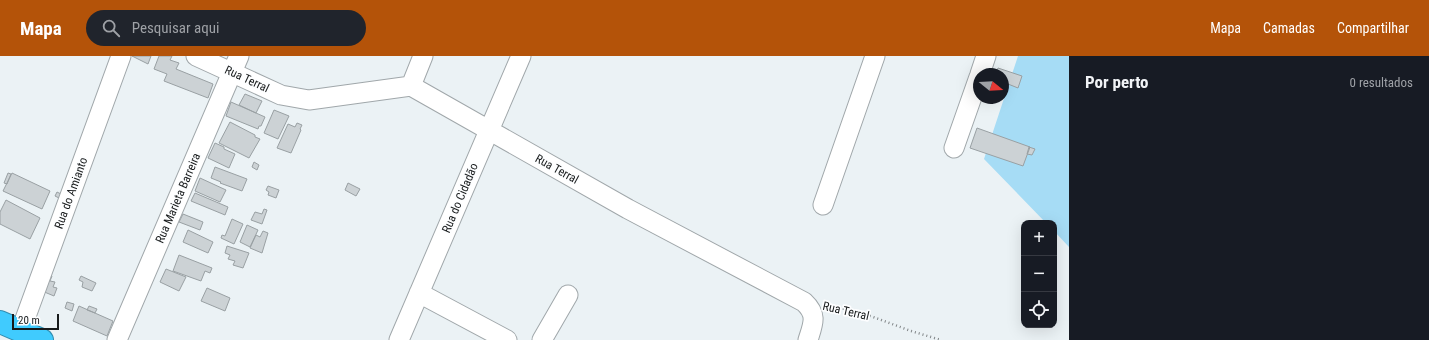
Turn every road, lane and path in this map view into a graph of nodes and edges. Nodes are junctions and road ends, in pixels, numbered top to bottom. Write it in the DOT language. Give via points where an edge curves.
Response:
graph roads {
  1 [pos="121,56"];
  2 [pos="196,56"];
  3 [pos="423,56"];
  4 [pos="521,56"];
  5 [pos="875,56"];
  6 [pos="986,56"];
  7 [pos="235,64"];
  8 [pos="982,68"];
  9 [pos="411,86"];
  10 [pos="973,93"];
  11 [pos="488,131"];
  12 [pos="954,148"];
  13 [pos="823,205"];
  14 [pos="419,294"];
  15 [pos="568,295"];
  16 [pos="804,302"];
  17 [pos="0,322"];
  18 [pos="21,330"];
  19 [pos="42,340"];
  20 [pos="117,340"];
  21 [pos="399,340"];
  22 [pos="507,340"];
  23 [pos="542,340"];
  24 [pos="808,340"];
  25 [pos="941,340"];
  1 -- 18 [label="street, Rua do Amianto"];
  2 -- 7 [label="street, Rua Terral"];
  3 -- 9 [label="street"];
  4 -- 11 [label="street, Rua do Cidadão"];
  5 -- 13 [label="street"];
  6 -- 8 [label="street"];
  7 -- 9 [label="street, Rua Terral" via="281,95 309,100"];
  7 -- 20 [label="street, Rua Marieta Barreira"];
  9 -- 11 [label="street, Rua Terral"];
  10 -- 12 [label="street"];
  11 -- 14 [label="street, Rua do Cidadão"];
  11 -- 16 [label="street, Rua Terral"];
  14 -- 21 [label="street, Rua do Cidadão"];
  14 -- 22 [label="street"];
  15 -- 23 [label="street"];
  16 -- 24 [label="street" via="810,308 814,321"];
  16 -- 25 [label="path, Rua Terral" via="857,311"];
  17 -- 18 [label="highway"];
  18 -- 19 [label="highway"];
}
